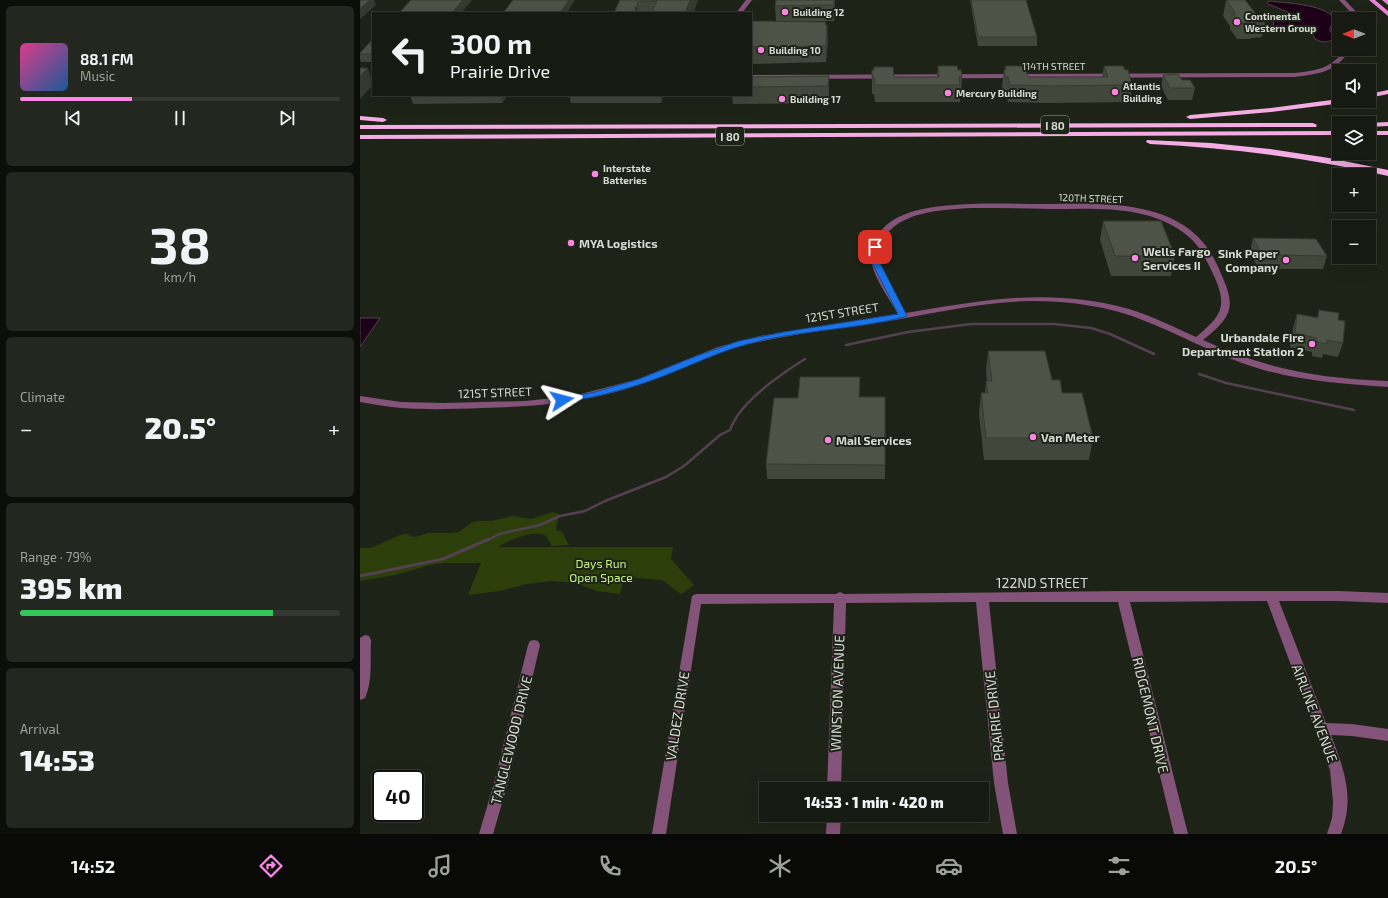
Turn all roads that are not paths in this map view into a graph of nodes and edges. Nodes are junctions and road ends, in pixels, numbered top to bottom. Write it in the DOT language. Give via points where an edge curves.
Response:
graph roads {
  1 [pos="749,0"];
  2 [pos="1342,0"];
  3 [pos="1369,0"];
  4 [pos="1372,0"];
  5 [pos="1385,0"];
  6 [pos="1388,3"];
  7 [pos="1378,6"];
  8 [pos="740,12"];
  9 [pos="1353,12"];
  10 [pos="1388,14"];
  11 [pos="1343,56"];
  12 [pos="752,77"];
  13 [pos="1388,92"];
  14 [pos="1376,95"];
  15 [pos="1332,102"];
  16 [pos="360,118"];
  17 [pos="1388,124"];
  18 [pos="1332,125"];
  19 [pos="1376,125"];
  20 [pos="360,127"];
  21 [pos="522,127"];
  22 [pos="770,127"];
  23 [pos="1332,133"];
  24 [pos="1376,133"];
  25 [pos="1388,133"];
  26 [pos="996,135"];
  27 [pos="519,136"];
  28 [pos="360,137"];
  29 [pos="360,145"];
  30 [pos="1388,173"];
  31 [pos="903,316"];
  32 [pos="1197,341"];
  33 [pos="1388,386"];
  34 [pos="360,399"];
  35 [pos="1123,596"];
  36 [pos="1271,596"];
  37 [pos="982,597"];
  38 [pos="840,598"];
  39 [pos="1388,598"];
  40 [pos="696,599"];
  41 [pos="365,640"];
  42 [pos="534,645"];
  43 [pos="360,694"];
  44 [pos="1322,729"];
  45 [pos="1388,735"];
  46 [pos="834,782"];
  47 [pos="834,822"];
  48 [pos="486,834"];
  49 [pos="659,834"];
  50 [pos="833,834"];
  51 [pos="1010,834"];
  52 [pos="1181,834"];
  53 [pos="1334,834"];
  1 -- 8 [label="street"];
  2 -- 9 [label="street"];
  3 -- 7 [label="main road"];
  4 -- 7 [label="main road"];
  5 -- 6 [label="main road"];
  7 -- 10 [label="main road"];
  11 -- 12 [label="street, 114TH STREET" via="1333,66 1295,75"];
  13 -- 14 [label="highway"];
  15 -- 22 [label="highway" via="1237,114 1136,120 864,123"];
  16 -- 21 [label="highway"];
  17 -- 19 [label="highway"];
  18 -- 22 [label="highway, I 80"];
  20 -- 21 [label="highway, I 80"];
  21 -- 22 [label="highway, I 80"];
  23 -- 26 [label="highway, I 80"];
  24 -- 25 [label="highway"];
  26 -- 27 [label="highway, I 80"];
  26 -- 30 [label="highway" via="1025,139 1238,146 1324,159"];
  27 -- 28 [label="highway, I 80"];
  27 -- 29 [label="highway"];
  31 -- 32 [label="street, 121ST STREET" via="1006,300 1059,299 1120,309"];
  31 -- 32 [label="street, 120TH STREET" via="875,261 874,254 877,241 885,230 908,216 928,210 960,206 1108,207 1154,216 1182,228 1199,241 1208,254 1226,294 1226,308 1219,321"];
  31 -- 34 [label="street, 121ST STREET" via="742,343 702,356 642,381 573,399 525,404 444,406 401,405"];
  32 -- 33 [label="street, 121ST STREET" via="1279,372 1322,380"];
  35 -- 36 [label="street, 122ND STREET"];
  35 -- 37 [label="street, 122ND STREET"];
  35 -- 52 [label="street, RIDGEMONT DRIVE"];
  36 -- 39 [label="street, 122ND STREET"];
  36 -- 44 [label="street, AIRLINE AVENUE"];
  37 -- 38 [label="street, 122ND STREET"];
  37 -- 51 [label="street, PRAIRIE DRIVE" via="1001,783"];
  38 -- 40 [label="street, 122ND STREET"];
  38 -- 46 [label="street, WINSTON AVENUE"];
  40 -- 49 [label="street, VALDEZ DRIVE"];
  41 -- 43 [label="street"];
  42 -- 48 [label="street, TANGLEWOOD DRIVE"];
  44 -- 45 [label="street"];
  44 -- 53 [label="street, AIRLINE AVENUE" via="1337,770 1340,788 1340,810"];
  47 -- 50 [label="street"];
}
